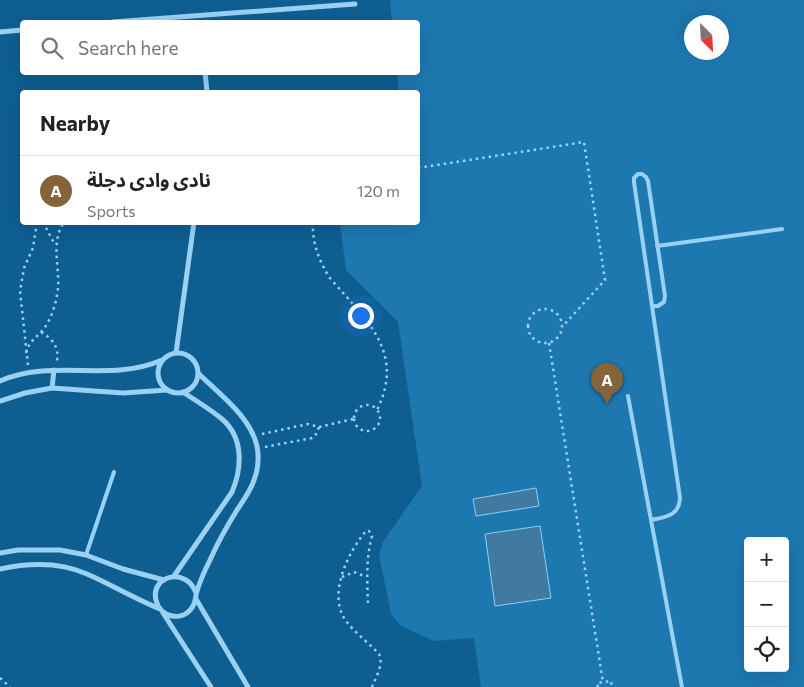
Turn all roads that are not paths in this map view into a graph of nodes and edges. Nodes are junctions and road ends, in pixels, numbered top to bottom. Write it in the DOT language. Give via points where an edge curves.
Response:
graph roads {
  1 [pos="355,4"];
  2 [pos="181,20"];
  3 [pos="20,30"];
  4 [pos="0,32"];
  5 [pos="205,75"];
  6 [pos="207,90"];
  7 [pos="194,225"];
  8 [pos="782,229"];
  9 [pos="657,246"];
  10 [pos="652,306"];
  11 [pos="176,353"];
  12 [pos="162,360"];
  13 [pos="54,370"];
  14 [pos="198,373"];
  15 [pos="0,381"];
  16 [pos="52,388"];
  17 [pos="167,390"];
  18 [pos="183,392"];
  19 [pos="628,396"];
  20 [pos="0,401"];
  21 [pos="114,472"];
  22 [pos="651,520"];
  23 [pos="0,553"];
  24 [pos="86,555"];
  25 [pos="0,569"];
  26 [pos="174,576"];
  27 [pos="164,580"];
  28 [pos="196,596"];
  29 [pos="162,611"];
  30 [pos="211,687"];
  31 [pos="248,687"];
  32 [pos="682,687"];
  1 -- 2 [label="street"];
  3 -- 4 [label="street"];
  5 -- 6 [label="street"];
  7 -- 11 [label="street"];
  8 -- 9 [label="lane"];
  9 -- 10 [label="lane" via="665,299 661,305"];
  9 -- 10 [label="lane" via="646,176 638,174 634,182"];
  10 -- 22 [label="lane" via="680,505 672,515"];
  11 -- 12 [label="street"];
  11 -- 14 [label="street" via="194,361"];
  12 -- 13 [label="street" via="150,366 122,371"];
  12 -- 17 [label="street" via="158,376"];
  13 -- 15 [label="street" via="29,371"];
  13 -- 16 [label="street"];
  14 -- 18 [label="street" via="193,386"];
  14 -- 28 [label="street" via="233,407 254,435 258,461 254,481 225,530"];
  16 -- 17 [label="street" via="123,393"];
  16 -- 20 [label="street"];
  17 -- 18 [label="street"];
  18 -- 26 [label="street" via="223,420 233,432 240,462 232,492"];
  19 -- 22 [label="lane"];
  21 -- 24 [label="lane"];
  22 -- 32 [label="lane"];
  23 -- 24 [label="street" via="39,549"];
  24 -- 27 [label="street"];
  25 -- 29 [label="street" via="53,565 85,573"];
  26 -- 27 [label="street"];
  26 -- 28 [label="street" via="188,580 194,586"];
  27 -- 29 [label="street" via="157,588 156,600"];
  28 -- 29 [label="street" via="187,613 171,616"];
  28 -- 31 [label="street"];
  29 -- 30 [label="street"];
}
